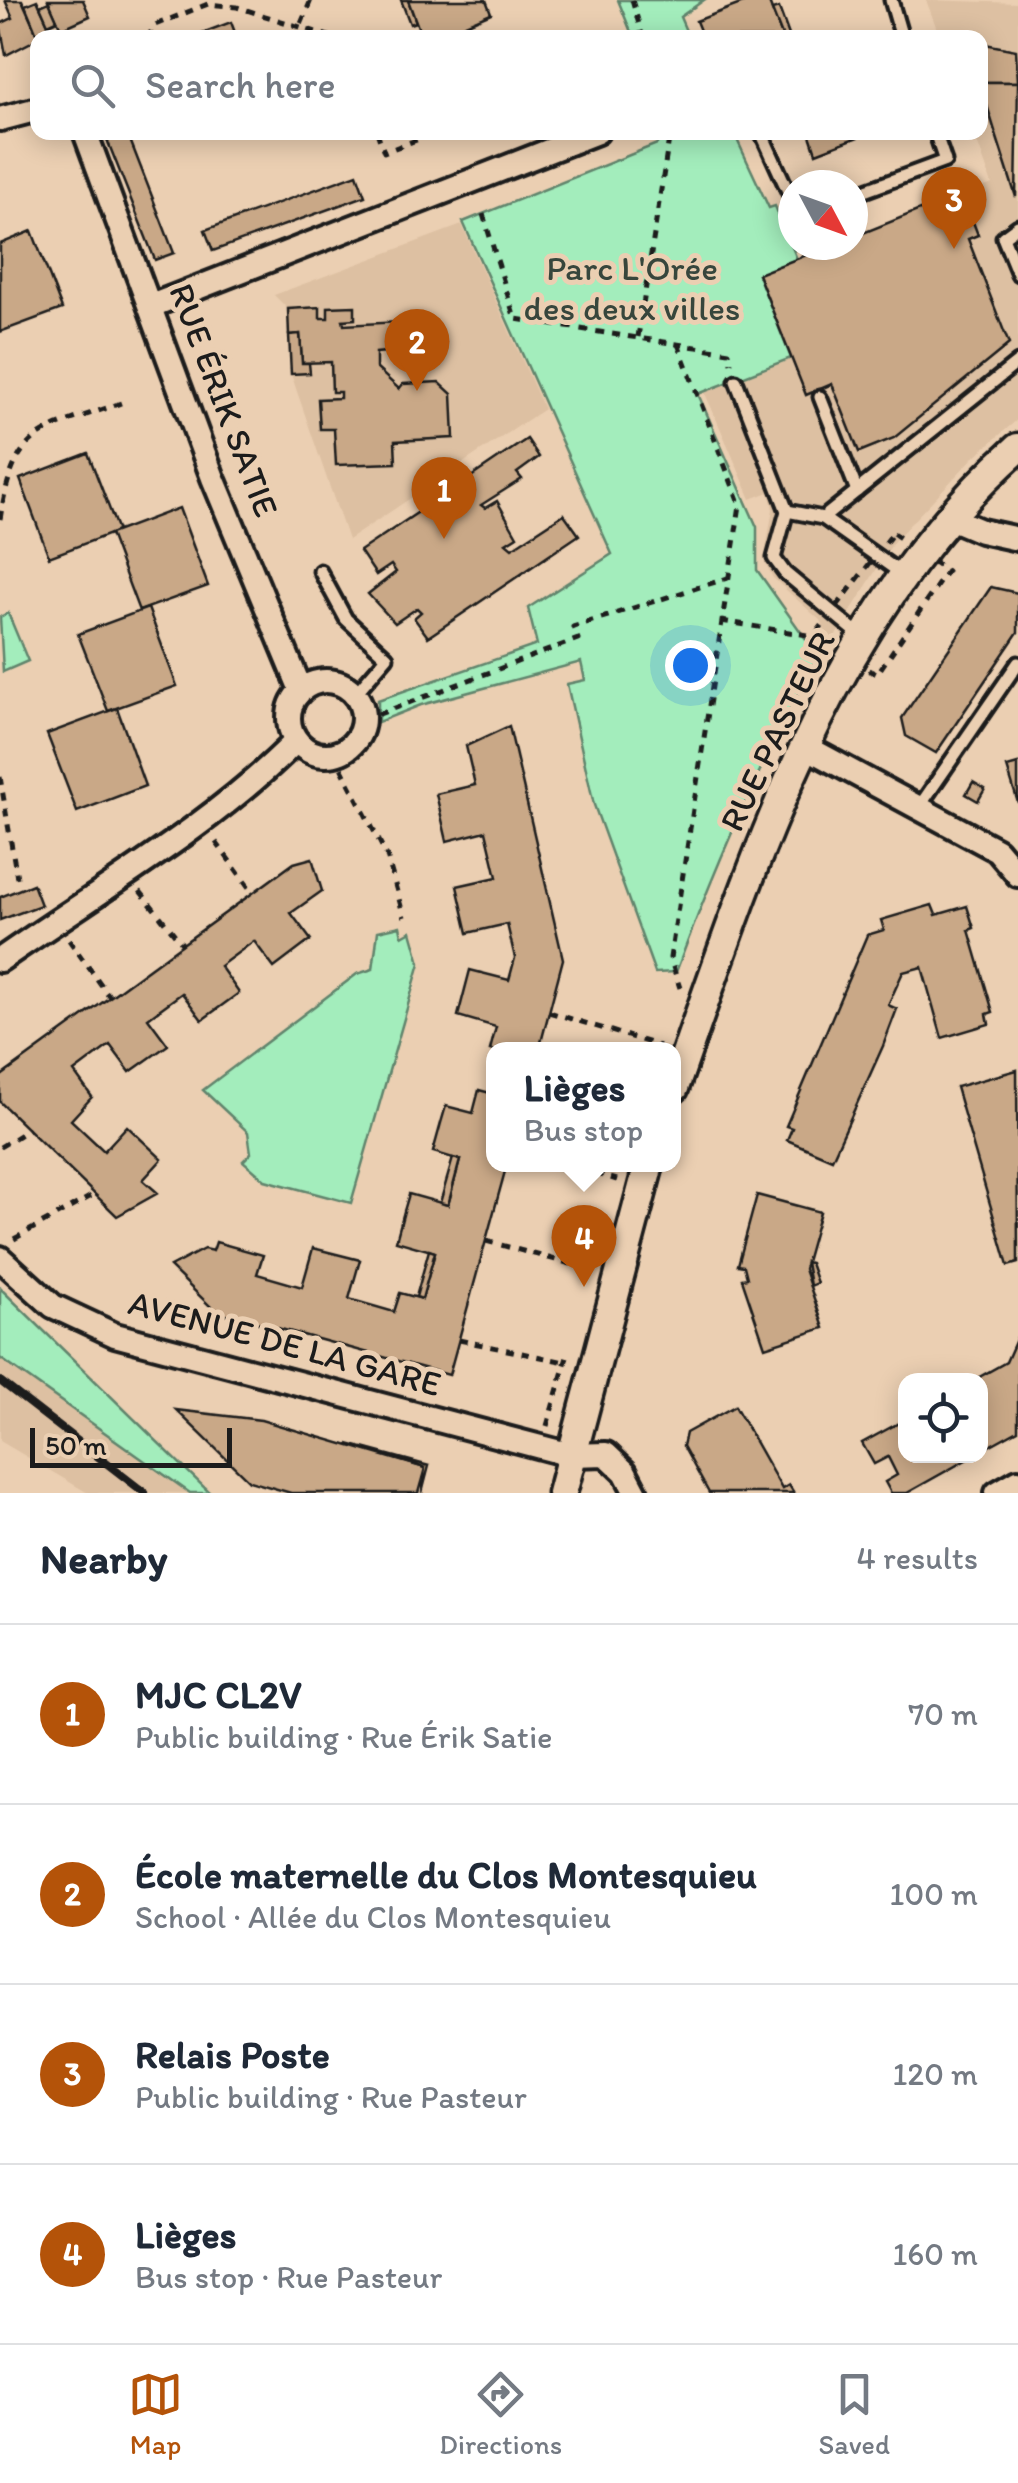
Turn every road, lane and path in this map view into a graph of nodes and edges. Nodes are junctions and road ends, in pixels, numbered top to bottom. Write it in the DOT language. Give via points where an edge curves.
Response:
graph roads {
  1 [pos="311,0"];
  2 [pos="632,0"];
  3 [pos="891,0"];
  4 [pos="299,24"];
  5 [pos="152,30"];
  6 [pos="297,30"];
  7 [pos="314,30"];
  8 [pos="641,30"];
  9 [pos="900,30"];
  10 [pos="30,110"];
  11 [pos="0,119"];
  12 [pos="88,140"];
  13 [pos="380,140"];
  14 [pos="416,140"];
  15 [pos="577,140"];
  16 [pos="669,140"];
  17 [pos="766,140"];
  18 [pos="939,140"];
  19 [pos="779,170"];
  20 [pos="868,189"];
  21 [pos="483,214"];
  22 [pos="1018,226"];
  23 [pos="1018,274"];
  24 [pos="151,306"];
  25 [pos="638,338"];
  26 [pos="678,344"];
  27 [pos="1018,362"];
  28 [pos="736,380"];
  29 [pos="820,398"];
  30 [pos="121,403"];
  31 [pos="1018,448"];
  32 [pos="857,490"];
  33 [pos="787,511"];
  34 [pos="823,518"];
  35 [pos="950,518"];
  36 [pos="0,519"];
  37 [pos="1018,539"];
  38 [pos="320,571"];
  39 [pos="905,576"];
  40 [pos="728,578"];
  41 [pos="722,622"];
  42 [pos="814,636"];
  43 [pos="863,638"];
  44 [pos="1018,662"];
  45 [pos="301,690"];
  46 [pos="355,694"];
  47 [pos="364,720"];
  48 [pos="296,741"];
  49 [pos="806,747"];
  50 [pos="334,754"];
  51 [pos="0,777"];
  52 [pos="919,807"];
  53 [pos="199,820"];
  54 [pos="126,872"];
  55 [pos="1018,875"];
  56 [pos="16,878"];
  57 [pos="253,893"];
  58 [pos="404,918"];
  59 [pos="55,922"];
  60 [pos="182,945"];
  61 [pos="0,960"];
  62 [pos="110,997"];
  63 [pos="675,1003"];
  64 [pos="549,1012"];
  65 [pos="665,1032"];
  66 [pos="642,1042"];
  67 [pos="662,1042"];
  68 [pos="681,1068"];
  69 [pos="28,1129"];
  70 [pos="0,1146"];
  71 [pos="591,1172"];
  72 [pos="648,1172"];
  73 [pos="618,1180"];
  74 [pos="94,1194"];
  75 [pos="486,1241"];
  76 [pos="0,1247"];
  77 [pos="0,1258"];
  78 [pos="593,1270"];
  79 [pos="459,1340"];
  80 [pos="566,1362"];
  81 [pos="571,1455"];
  82 [pos="1018,1481"];
  83 [pos="562,1493"];
  84 [pos="636,1493"];
  85 [pos="997,1493"];
  1 -- 4 [label="path"];
  2 -- 8 [label="path"];
  3 -- 9 [label="lane"];
  4 -- 5 [label="path" via="208,4"];
  4 -- 6 [label="path"];
  4 -- 7 [label="path"];
  10 -- 11 [label="street"];
  12 -- 24 [label="street, RUE ÉRIK SATIE"];
  13 -- 14 [label="path" via="384,152"];
  15 -- 24 [label="street"];
  16 -- 25 [label="path"];
  17 -- 19 [label="lane"];
  18 -- 20 [label="lane" via="945,160"];
  21 -- 25 [label="path" via="515,319"];
  22 -- 23 [label="lane" via="1004,236"];
  24 -- 45 [label="street, RUE ÉRIK SATIE"];
  25 -- 26 [label="path"];
  26 -- 28 [label="path" via="728,352"];
  26 -- 40 [label="path" via="740,505"];
  27 -- 32 [label="lane"];
  28 -- 33 [label="lane"];
  29 -- 32 [label="lane"];
  30 -- 36 [label="path" via="38,432 25,444 6,480"];
  31 -- 35 [label="street, RUE PASTEUR"];
  32 -- 34 [label="lane"];
  33 -- 34 [label="lane"];
  33 -- 43 [label="lane" via="774,558 784,574"];
  34 -- 39 [label="lane"];
  35 -- 37 [label="street"];
  35 -- 39 [label="street, RUE PASTEUR"];
  38 -- 46 [label="lane" via="346,619 387,657"];
  39 -- 43 [label="street, RUE PASTEUR"];
  40 -- 41 [label="path"];
  40 -- 47 [label="path" via="573,627 578,639"];
  41 -- 42 [label="path"];
  41 -- 63 [label="path" via="670,958 680,989"];
  43 -- 49 [label="street, RUE PASTEUR"];
  44 -- 52 [label="lane"];
  45 -- 46 [label="street" via="335,682"];
  45 -- 48 [label="street" via="290,709"];
  46 -- 47 [label="street"];
  47 -- 50 [label="street" via="353,744"];
  48 -- 50 [label="street" via="318,754"];
  48 -- 53 [label="street"];
  49 -- 52 [label="street"];
  49 -- 68 [label="street, RUE PASTEUR" via="746,885"];
  50 -- 58 [label="path" via="388,856"];
  51 -- 56 [label="path"];
  52 -- 55 [label="street" via="997,850"];
  53 -- 54 [label="street"];
  53 -- 57 [label="path"];
  54 -- 59 [label="street"];
  54 -- 60 [label="path"];
  59 -- 61 [label="street"];
  59 -- 62 [label="path"];
  64 -- 66 [label="path"];
  65 -- 67 [label="path"];
  69 -- 70 [label="path"];
  71 -- 73 [label="path"];
  72 -- 81 [label="street"];
  74 -- 76 [label="path"];
  75 -- 78 [label="path"];
  77 -- 81 [label="street, AVENUE DE LA GARE" via="52,1306 115,1334"];
  79 -- 80 [label="path"];
  81 -- 83 [label="street"];
  81 -- 84 [label="street, AVENUE DE LA GARE" via="606,1454"];
  82 -- 85 [label="street"];
}
